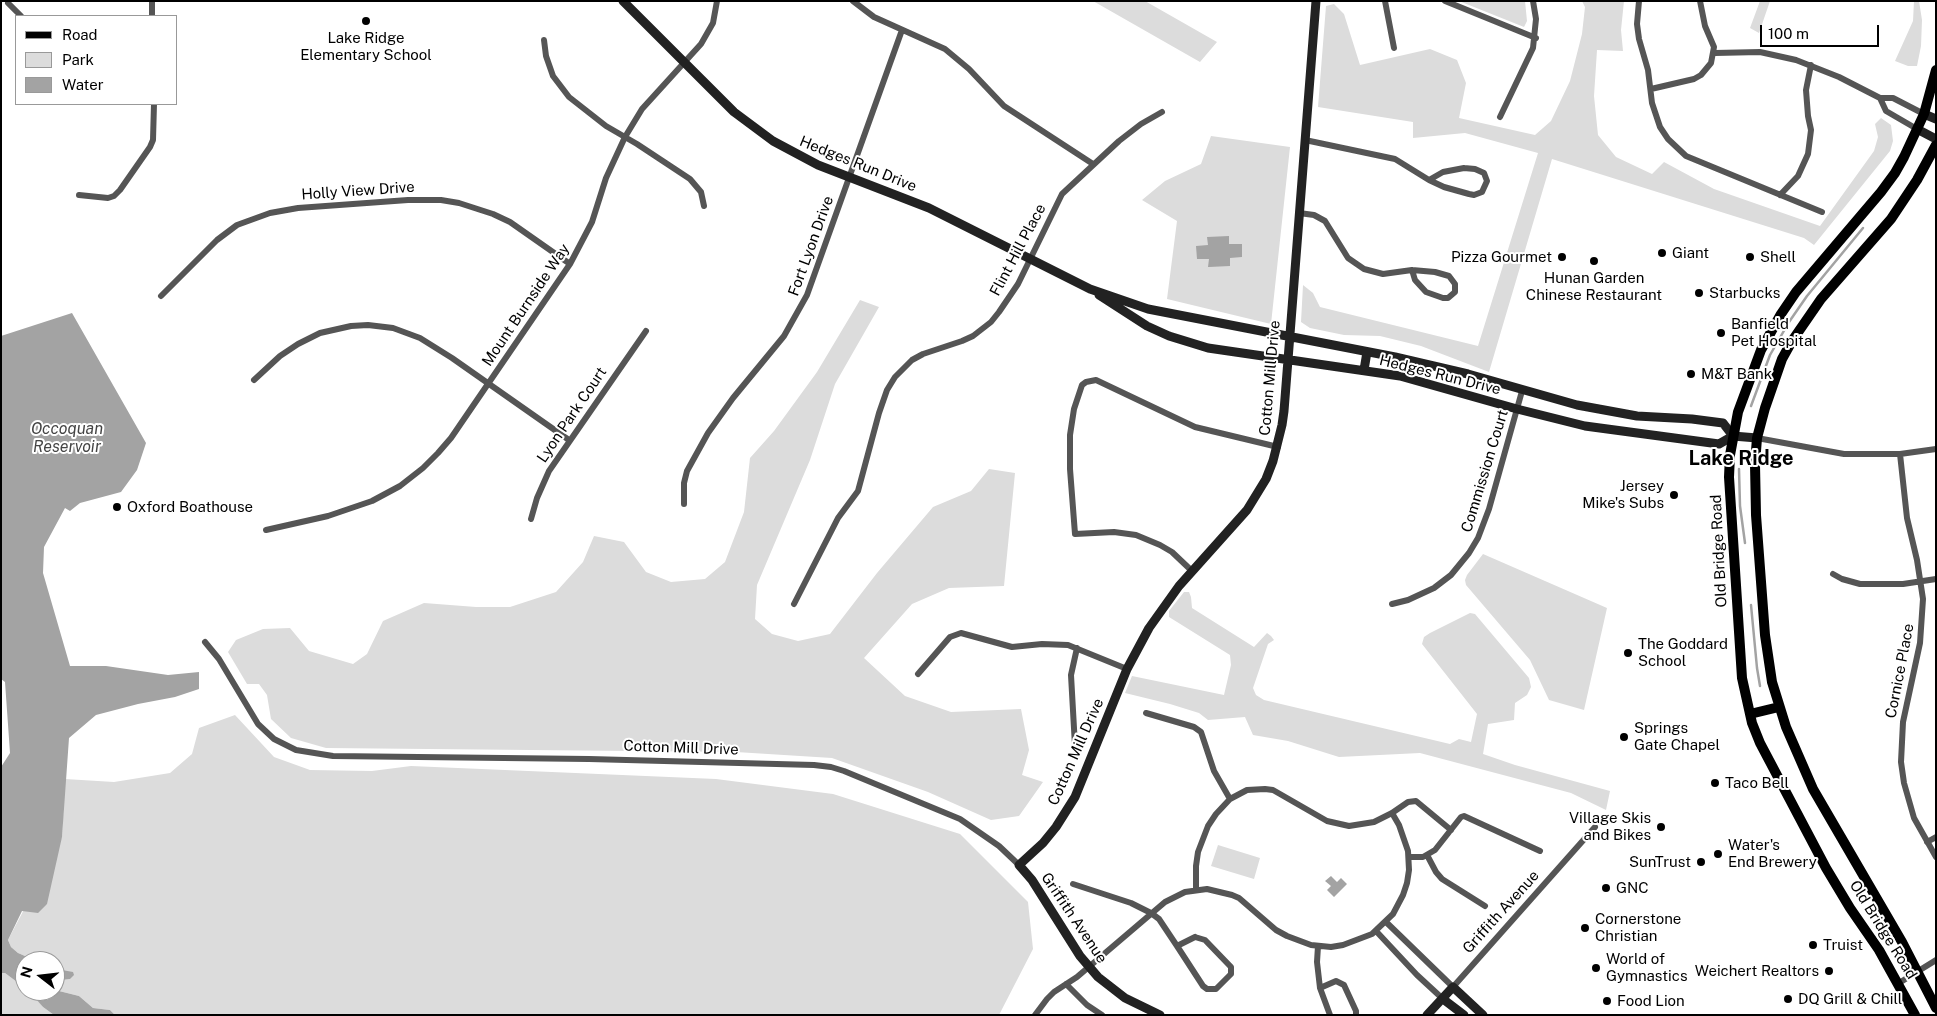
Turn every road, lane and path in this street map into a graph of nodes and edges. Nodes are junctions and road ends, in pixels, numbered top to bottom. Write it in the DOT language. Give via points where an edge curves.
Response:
graph roads {
  1 [pos="152,1"];
  2 [pos="623,1"];
  3 [pos="717,1"];
  4 [pos="853,1"];
  5 [pos="1316,1"];
  6 [pos="1385,1"];
  7 [pos="1445,1"];
  8 [pos="1533,1"];
  9 [pos="1639,1"];
  10 [pos="1700,1"];
  11 [pos="9,2"];
  12 [pos="1,8"];
  13 [pos="20,15"];
  14 [pos="152,15"];
  15 [pos="902,30"];
  16 [pos="1536,38"];
  17 [pos="544,40"];
  18 [pos="1394,48"];
  19 [pos="1714,53"];
  20 [pos="685,62"];
  21 [pos="1811,65"];
  22 [pos="1936,70"];
  23 [pos="1650,89"];
  24 [pos="1880,98"];
  25 [pos="154,105"];
  26 [pos="1162,112"];
  27 [pos="1924,114"];
  28 [pos="1500,116"];
  29 [pos="1936,119"];
  30 [pos="1917,129"];
  31 [pos="625,138"];
  32 [pos="1936,139"];
  33 [pos="1305,140"];
  34 [pos="1936,145"];
  35 [pos="1092,164"];
  36 [pos="849,176"];
  37 [pos="1429,180"];
  38 [pos="79,195"];
  39 [pos="1780,195"];
  40 [pos="704,206"];
  41 [pos="1822,212"];
  42 [pos="1299,213"];
  43 [pos="1030,259"];
  44 [pos="570,264"];
  45 [pos="1412,270"];
  46 [pos="1090,289"];
  47 [pos="161,296"];
  48 [pos="646,331"];
  49 [pos="1288,337"];
  50 [pos="1367,352"];
  51 [pos="1287,358"];
  52 [pos="1364,370"];
  53 [pos="254,380"];
  54 [pos="488,384"];
  55 [pos="1522,391"];
  56 [pos="1517,409"];
  57 [pos="1733,436"];
  58 [pos="1758,438"];
  59 [pos="569,440"];
  60 [pos="1278,448"];
  61 [pos="1936,449"];
  62 [pos="1900,454"];
  63 [pos="684,504"];
  64 [pos="531,519"];
  65 [pos="266,530"];
  66 [pos="1192,571"];
  67 [pos="1833,574"];
  68 [pos="1936,579"];
  69 [pos="1921,581"];
  70 [pos="794,604"];
  71 [pos="1392,604"];
  72 [pos="205,642"];
  73 [pos="1077,648"];
  74 [pos="1127,669"];
  75 [pos="918,674"];
  76 [pos="1779,707"];
  77 [pos="1146,713"];
  78 [pos="1750,714"];
  79 [pos="1075,746"];
  80 [pos="1230,799"];
  81 [pos="1392,814"];
  82 [pos="1595,826"];
  83 [pos="1451,830"];
  84 [pos="1936,837"];
  85 [pos="1927,842"];
  86 [pos="1540,851"];
  87 [pos="1427,855"];
  88 [pos="1409,857"];
  89 [pos="1936,857"];
  90 [pos="1019,865"];
  91 [pos="1073,884"];
  92 [pos="1196,890"];
  93 [pos="1485,906"];
  94 [pos="1151,912"];
  95 [pos="1386,922"];
  96 [pos="1376,931"];
  97 [pos="1177,946"];
  98 [pos="1318,946"];
  99 [pos="1936,960"];
  100 [pos="1089,967"];
  101 [pos="1918,972"];
  102 [pos="1899,983"];
  103 [pos="1066,984"];
  104 [pos="1453,987"];
  105 [pos="1320,988"];
  106 [pos="1443,999"];
  107 [pos="1936,1008"];
  108 [pos="1035,1015"];
  109 [pos="1102,1015"];
  110 [pos="1160,1015"];
  111 [pos="1330,1015"];
  112 [pos="1356,1015"];
  113 [pos="1427,1015"];
  114 [pos="1464,1015"];
  115 [pos="1483,1015"];
  116 [pos="1915,1015"];
  1 -- 14 [label="street"];
  2 -- 20 [label="street, Hedges Run Drive"];
  3 -- 20 [label="street, Mount Burnside Way" via="708,34"];
  4 -- 15 [label="street" via="874,17"];
  5 -- 33 [label="street, Cotton Mill Drive"];
  6 -- 18 [label="street"];
  7 -- 16 [label="street"];
  8 -- 16 [label="street"];
  9 -- 23 [label="street" via="1637,24"];
  10 -- 19 [label="street"];
  11 -- 12 [label="street"];
  11 -- 13 [label="street"];
  15 -- 35 [label="street" via="945,49 1019,118"];
  15 -- 36 [label="street, Fort Lyon Drive"];
  16 -- 28 [label="street"];
  17 -- 31 [label="street" via="549,68 559,86 587,112"];
  19 -- 21 [label="street" via="1760,52"];
  19 -- 23 [label="street" via="1701,76"];
  20 -- 31 [label="street, Mount Burnside Way" via="642,110"];
  20 -- 36 [label="street, Hedges Run Drive" via="734,112 766,137 797,155"];
  21 -- 24 [label="street"];
  21 -- 39 [label="street" via="1806,90 1811,130 1808,154 1798,176"];
  22 -- 27 [label="main road, Old Bridge Road"];
  23 -- 39 [label="street" via="1660,126 1676,148 1686,156"];
  24 -- 27 [label="street" via="1893,98"];
  24 -- 30 [label="street" via="1886,111"];
  25 -- 38 [label="street" via="153,140 120,190 108,198"];
  26 -- 35 [label="street, Flint Hill Place" via="1141,124"];
  27 -- 29 [label="street"];
  27 -- 30 [label="main road, Old Bridge Road"];
  30 -- 32 [label="street"];
  30 -- 57 [label="main road, Old Bridge Road" via="1904,157 1881,192 1806,280 1778,319 1753,367 1741,399"];
  31 -- 40 [label="street" via="690,178 700,192"];
  31 -- 44 [label="street, Mount Burnside Way" via="606,178 592,222"];
  33 -- 37 [label="street" via="1395,159"];
  33 -- 42 [label="street, Cotton Mill Drive"];
  34 -- 58 [label="main road, Old Bridge Road" via="1891,219 1821,299 1792,341 1772,383"];
  35 -- 43 [label="street, Flint Hill Place" via="1062,194"];
  36 -- 43 [label="street, Hedges Run Drive" via="929,208"];
  36 -- 63 [label="street, Fort Lyon Drive" via="807,295 784,336 708,433 688,471"];
  37 -- 37 [label="street" via="1474,195 1482,192 1487,181 1480,170 1464,168 1443,172"];
  39 -- 41 [label="street"];
  42 -- 45 [label="street" via="1325,221 1348,258 1364,269 1383,274"];
  42 -- 49 [label="street, Cotton Mill Drive"];
  43 -- 46 [label="street, Hedges Run Drive"];
  43 -- 70 [label="street, Flint Hill Place" via="1018,284 983,329 962,341 923,354 895,377 879,413 858,492 838,518"];
  44 -- 47 [label="street, Holly View Drive" via="510,222 459,202 408,200 298,208 270,213 237,225 217,240"];
  44 -- 54 [label="street, Mount Burnside Way"];
  45 -- 45 [label="street" via="1449,276 1456,284 1455,292 1448,298 1426,292 1414,280"];
  46 -- 49 [label="street, Hedges Run Drive" via="1148,309"];
  46 -- 51 [label="street, Hedges Run Drive" via="1147,326 1169,336 1208,348"];
  48 -- 59 [label="street, Lyon Park Court"];
  49 -- 50 [label="street, Hedges Run Drive"];
  49 -- 51 [label="street, Cotton Mill Drive"];
  50 -- 52 [label="street"];
  50 -- 55 [label="street, Hedges Run Drive" via="1433,365"];
  51 -- 52 [label="street, Hedges Run Drive"];
  51 -- 60 [label="street, Cotton Mill Drive"];
  52 -- 56 [label="street, Hedges Run Drive" via="1420,381"];
  53 -- 54 [label="street" via="280,356 309,338 335,329 368,325 393,328 420,338"];
  54 -- 59 [label="street"];
  54 -- 65 [label="street, Mount Burnside Way" via="451,438 423,468 400,486 350,510"];
  55 -- 56 [label="street, Commission Court"];
  55 -- 57 [label="street, Hedges Run Drive" via="1624,415 1723,423"];
  56 -- 57 [label="street, Hedges Run Drive" via="1585,426 1719,444"];
  56 -- 71 [label="street, Commission Court" via="1489,510 1469,554 1451,575 1434,588"];
  57 -- 58 [label="street, Hedges Run Drive"];
  57 -- 78 [label="main road, Old Bridge Road" via="1729,477 1734,572 1742,678"];
  58 -- 62 [label="street, Hedges Run Drive" via="1844,454"];
  58 -- 76 [label="main road, Old Bridge Road" via="1755,485 1762,593 1769,661"];
  59 -- 64 [label="street, Lyon Park Court" via="549,471"];
  60 -- 66 [label="street, Cotton Mill Drive" via="1251,504"];
  60 -- 66 [label="street" via="1195,427 1096,380 1082,385 1074,409 1070,442 1075,534 1114,532 1136,535 1172,552"];
  61 -- 62 [label="street, Hedges Run Drive"];
  62 -- 69 [label="street, Cornice Place" via="1907,518"];
  66 -- 74 [label="street, Cotton Mill Drive" via="1163,606"];
  67 -- 69 [label="street" via="1860,584"];
  68 -- 69 [label="street"];
  69 -- 85 [label="street, Cornice Place" via="1923,619 1902,722 1901,762 1908,801"];
  72 -- 90 [label="street, Cotton Mill Drive" via="219,659 258,724 274,739 296,750 333,756 589,759 831,767 960,819 999,846"];
  73 -- 74 [label="street"];
  73 -- 75 [label="street" via="1058,644 1012,647 961,633 950,637"];
  73 -- 79 [label="street" via="1071,675"];
  74 -- 90 [label="street, Cotton Mill Drive" via="1075,797 1056,828"];
  76 -- 78 [label="main road"];
  76 -- 101 [label="main road, Old Bridge Road" via="1813,789"];
  77 -- 80 [label="street" via="1201,732 1214,771"];
  78 -- 102 [label="main road, Old Bridge Road" via="1760,742 1822,860"];
  80 -- 81 [label="street" via="1254,789 1273,790 1327,821 1349,826 1374,822"];
  80 -- 92 [label="street" via="1216,814 1202,838 1196,866"];
  81 -- 83 [label="street" via="1408,802 1416,801"];
  81 -- 88 [label="street" via="1405,839"];
  82 -- 104 [label="street, Griffith Avenue"];
  83 -- 86 [label="street" via="1464,816"];
  83 -- 87 [label="street"];
  84 -- 85 [label="street"];
  85 -- 89 [label="street, Cornice Place"];
  87 -- 88 [label="street"];
  87 -- 93 [label="street" via="1442,879"];
  88 -- 95 [label="street" via="1403,895"];
  90 -- 100 [label="street, Griffith Avenue"];
  91 -- 94 [label="street"];
  92 -- 94 [label="street" via="1174,896"];
  92 -- 98 [label="street" via="1239,898 1276,930 1300,942"];
  94 -- 97 [label="street"];
  94 -- 100 [label="street"];
  95 -- 96 [label="street"];
  95 -- 104 [label="street"];
  96 -- 98 [label="street" via="1343,945"];
  96 -- 106 [label="street"];
  97 -- 97 [label="street" via="1207,989 1218,987 1231,974 1230,967 1205,940 1195,937"];
  98 -- 105 [label="street"];
  99 -- 101 [label="street"];
  100 -- 103 [label="street"];
  100 -- 110 [label="street, Griffith Avenue" via="1125,998"];
  101 -- 102 [label="street"];
  101 -- 107 [label="main road, Old Bridge Road"];
  102 -- 116 [label="main road, Old Bridge Road"];
  103 -- 108 [label="street" via="1046,998"];
  103 -- 109 [label="street"];
  104 -- 106 [label="street, Griffith Avenue"];
  104 -- 115 [label="street"];
  105 -- 111 [label="street"];
  105 -- 112 [label="street" via="1334,981 1344,985"];
  106 -- 113 [label="street, Griffith Avenue"];
  106 -- 114 [label="street"];
}
